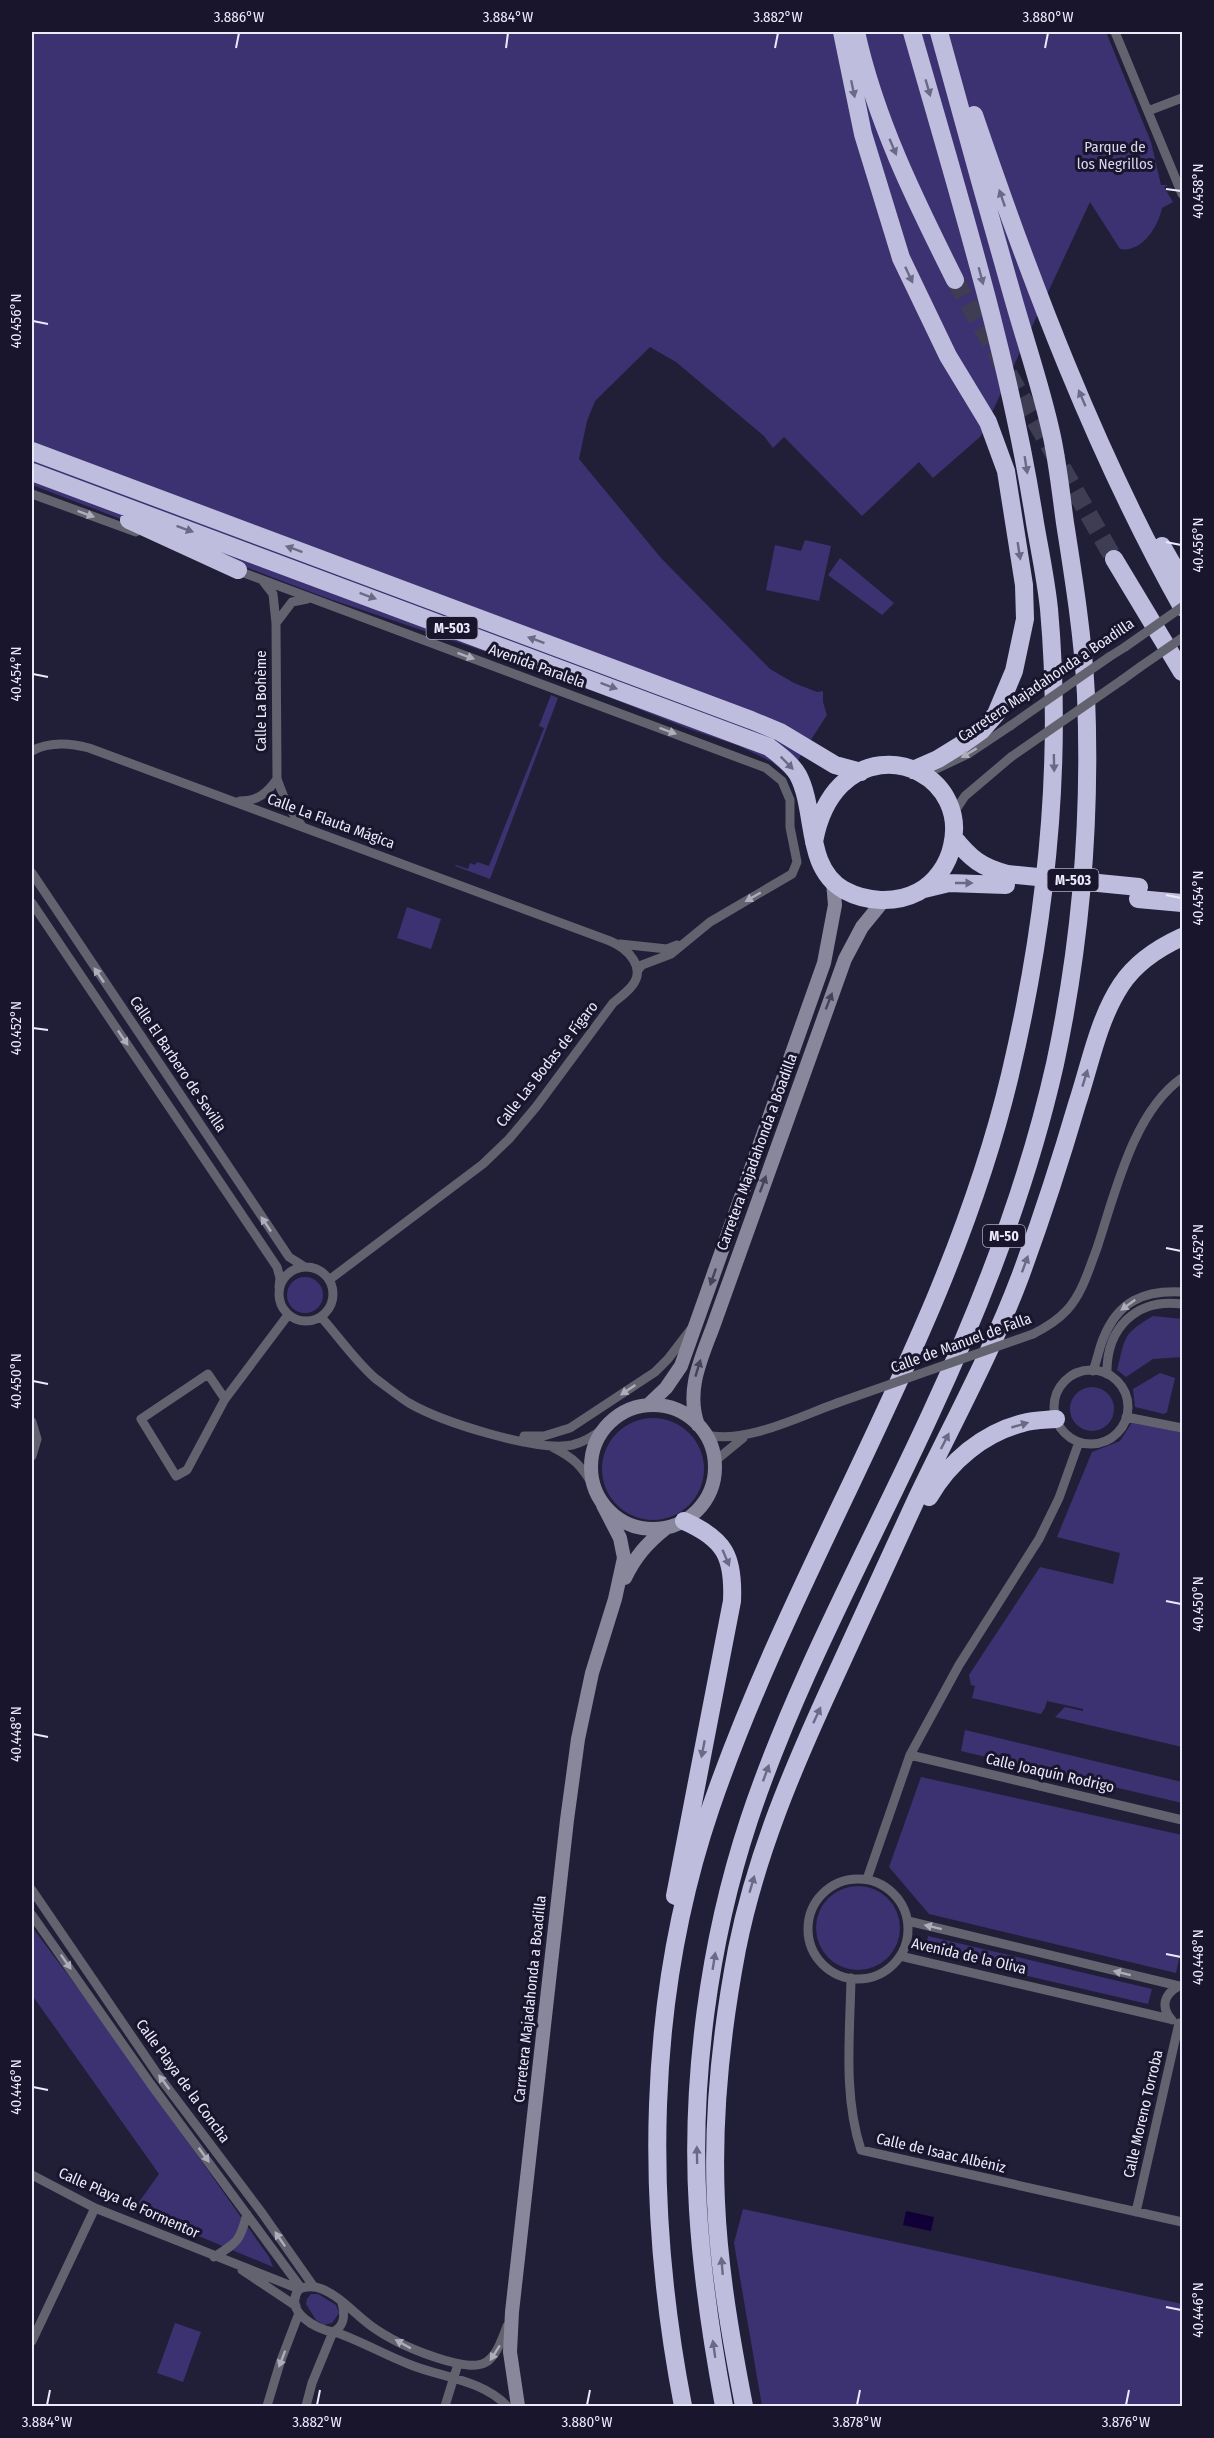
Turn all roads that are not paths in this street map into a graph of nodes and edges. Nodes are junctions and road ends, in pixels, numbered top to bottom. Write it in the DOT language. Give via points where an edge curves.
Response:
graph roads {
  1 [pos="842,32"];
  2 [pos="856,32"];
  3 [pos="912,32"];
  4 [pos="939,32"];
  5 [pos="945,32"];
  6 [pos="1116,32"];
  7 [pos="1182,98"];
  8 [pos="1148,111"];
  9 [pos="1182,191"];
  10 [pos="955,280"];
  11 [pos="32,451"];
  12 [pos="1105,452"];
  13 [pos="32,472"];
  14 [pos="32,477"];
  15 [pos="32,494"];
  16 [pos="1114,559"];
  17 [pos="238,570"];
  18 [pos="261,579"];
  19 [pos="1182,580"];
  20 [pos="315,599"];
  21 [pos="1182,607"];
  22 [pos="276,623"];
  23 [pos="1182,638"];
  24 [pos="1182,672"];
  25 [pos="32,751"];
  26 [pos="861,772"];
  27 [pos="919,772"];
  28 [pos="277,779"];
  29 [pos="235,801"];
  30 [pos="954,814"];
  31 [pos="302,826"];
  32 [pos="954,838"];
  33 [pos="814,842"];
  34 [pos="32,873"];
  35 [pos="1006,879"];
  36 [pos="833,882"];
  37 [pos="924,889"];
  38 [pos="1182,892"];
  39 [pos="1138,893"];
  40 [pos="884,900"];
  41 [pos="32,903"];
  42 [pos="1182,903"];
  43 [pos="1182,937"];
  44 [pos="617,944"];
  45 [pos="682,944"];
  46 [pos="637,971"];
  47 [pos="1182,1078"];
  48 [pos="304,1267"];
  49 [pos="329,1280"];
  50 [pos="279,1287"];
  51 [pos="1182,1292"];
  52 [pos="1182,1304"];
  53 [pos="288,1315"];
  54 [pos="321,1317"];
  55 [pos="698,1320"];
  56 [pos="1094,1371"];
  57 [pos="1107,1374"];
  58 [pos="225,1400"];
  59 [pos="648,1405"];
  60 [pos="1127,1414"];
  61 [pos="1056,1419"];
  62 [pos="32,1422"];
  63 [pos="1182,1426"];
  64 [pos="604,1428"];
  65 [pos="702,1430"];
  66 [pos="747,1435"];
  67 [pos="506,1437"];
  68 [pos="1079,1442"];
  69 [pos="549,1446"];
  70 [pos="33,1451"];
  71 [pos="715,1461"];
  72 [pos="594,1487"];
  73 [pos="603,1505"];
  74 [pos="684,1521"];
  75 [pos="666,1528"];
  76 [pos="615,1599"];
  77 [pos="858,1628"];
  78 [pos="910,1755"];
  79 [pos="1182,1820"];
  80 [pos="867,1879"];
  81 [pos="32,1890"];
  82 [pos="46,1910"];
  83 [pos="33,1918"];
  84 [pos="908,1921"];
  85 [pos="900,1956"];
  86 [pos="851,1978"];
  87 [pos="1181,1986"];
  88 [pos="1177,2022"];
  89 [pos="32,2175"];
  90 [pos="95,2208"];
  91 [pos="1136,2211"];
  92 [pos="247,2214"];
  93 [pos="1182,2222"];
  94 [pos="214,2257"];
  95 [pos="232,2264"];
  96 [pos="314,2287"];
  97 [pos="300,2289"];
  98 [pos="342,2303"];
  99 [pos="298,2310"];
  100 [pos="512,2312"];
  101 [pos="334,2332"];
  102 [pos="32,2341"];
  103 [pos="458,2364"];
  104 [pos="677,2375"];
  105 [pos="453,2379"];
  106 [pos="267,2406"];
  107 [pos="306,2406"];
  108 [pos="445,2406"];
  109 [pos="507,2406"];
  110 [pos="518,2406"];
  111 [pos="683,2406"];
  112 [pos="724,2406"];
  113 [pos="744,2406"];
  1 -- 27 [label="highway, one-way" via="863,134 901,258 948,356 988,422 1006,471 1024,585 1025,619 1014,671 996,714 964,743"];
  2 -- 10 [label="highway, one-way" via="883,125 914,199"];
  3 -- 104 [label="highway, M-50, one-way" via="981,276 1023,445 1048,606 1054,778 1042,912 1010,1075 970,1212 890,1406 758,1685 711,1808 691,1874 662,2034 656,2124 661,2250"];
  112 -- 4 [label="highway, M-50, one-way" via="705,2284 697,2131 700,2063 731,1882 749,1820 785,1727 931,1414 1006,1231 1054,1069 1080,915 1087,776 1086,691 1052,436"];
  12 -- 5 [label="highway, one-way" via="1021,252"];
  6 -- 8 [label="street"];
  7 -- 8 [label="street"];
  8 -- 9 [label="street"];
  26 -- 11 [label="highway, M-503, one-way" via="835,765 751,720"];
  12 -- 19 [label="highway"];
  12 -- 21 [label="highway"];
  13 -- 33 [label="highway, M-503, one-way" via="769,747 797,774 805,793"];
  14 -- 17 [label="highway"];
  15 -- 17 [label="street, Avenida Paralela, one-way"];
  16 -- 24 [label="highway"];
  17 -- 18 [label="street, Avenida Paralela"];
  18 -- 20 [label="street, Avenida Paralela"];
  18 -- 22 [label="street, Calle La Bohème" via="273,594"];
  20 -- 22 [label="street" via="292,602"];
  20 -- 45 [label="street, Avenida Paralela, one-way" via="766,768 782,781 790,800 790,827 797,862 792,874 710,922"];
  21 -- 27 [label="street, Carretera Majadahonda a Boadilla, one-way, bridge" via="968,754"];
  22 -- 28 [label="street, Calle La Bohème"];
  23 -- 30 [label="street, bridge" via="1011,757 965,796"];
  25 -- 29 [label="street, Calle La Flauta Mágica" via="67,743 89,748"];
  26 -- 27 [label="highway, M-503" via="889,766"];
  26 -- 33 [label="highway, M-503" via="841,785 827,802"];
  27 -- 30 [label="highway" via="935,782"];
  28 -- 29 [label="street" via="267,793 252,801"];
  28 -- 31 [label="street, Calle La Bohème" via="287,805"];
  29 -- 31 [label="street, Calle La Flauta Mágica"];
  30 -- 32 [label="highway"];
  31 -- 44 [label="street, Calle La Flauta Mágica"];
  32 -- 35 [label="highway, M-503" via="975,862"];
  32 -- 37 [label="highway" via="947,862"];
  33 -- 36 [label="highway, M-503" via="820,864"];
  48 -- 34 [label="street, Calle El Barbero de Sevilla, one-way" via="289,1257"];
  37 -- 35 [label="highway, M-503, one-way"];
  35 -- 39 [label="highway, M-503"];
  36 -- 40 [label="highway, M-503" via="855,895"];
  36 -- 55 [label="street, Carretera Majadahonda a Boadilla, one-way" via="835,905 824,963"];
  37 -- 40 [label="highway, M-503"];
  38 -- 39 [label="highway, M-503"];
  39 -- 42 [label="highway, M-503"];
  65 -- 40 [label="street, Carretera Majadahonda a Boadilla, one-way" via="693,1410 692,1395 710,1333 845,958"];
  41 -- 50 [label="street, Calle El Barbero de Sevilla, one-way" via="277,1267"];
  77 -- 43 [label="highway, one-way" via="1018,1281 1107,1012 1134,969 1154,951"];
  44 -- 45 [label="street" via="666,949"];
  44 -- 46 [label="street" via="628,951"];
  45 -- 46 [label="street"];
  46 -- 49 [label="street, Calle Las Bodas de Fígaro" via="633,986 613,1003 509,1138 483,1164"];
  47 -- 66 [label="street, Calle de Manuel de Falla, bridge" via="1145,1121 1130,1150 1090,1268 1077,1296 1052,1324"];
  48 -- 49 [label="street" via="318,1270"];
  48 -- 50 [label="street" via="289,1273"];
  49 -- 54 [label="street" via="332,1304"];
  50 -- 53 [label="street" via="279,1302"];
  51 -- 56 [label="street, one-way" via="1144,1295 1120,1310 1103,1339"];
  52 -- 57 [label="street" via="1148,1305 1131,1316 1112,1341"];
  53 -- 54 [label="street" via="304,1322"];
  53 -- 58 [label="street"];
  54 -- 67 [label="street" via="374,1377 409,1403 448,1420"];
  55 -- 59 [label="street, Carretera Majadahonda a Boadilla" via="681,1366"];
  55 -- 67 [label="street, one-way" via="655,1372 570,1428 544,1436"];
  56 -- 57 [label="street"];
  56 -- 61 [label="street" via="1082,1372 1062,1385 1056,1395"];
  57 -- 60 [label="street" via="1122,1388"];
  58 -- 58 [label="street" via="187,1470 176,1476 141,1419 208,1374"];
  59 -- 64 [label="street" via="616,1416"];
  59 -- 65 [label="street" via="684,1413"];
  60 -- 63 [label="street"];
  60 -- 68 [label="street" via="1115,1436 1104,1442"];
  61 -- 68 [label="street" via="1061,1429"];
  77 -- 61 [label="highway, one-way" via="938,1482 958,1458 1007,1429"];
  62 -- 70 [label="street" via="37,1439"];
  64 -- 69 [label="street" via="587,1441"];
  64 -- 72 [label="street" via="594,1446 590,1466"];
  65 -- 66 [label="street, Calle de Manuel de Falla" via="720,1438"];
  65 -- 71 [label="street"];
  66 -- 71 [label="street, Calle de Manuel de Falla"];
  67 -- 69 [label="street"];
  68 -- 78 [label="street" via="1039,1539 959,1665"];
  69 -- 72 [label="street" via="582,1467"];
  71 -- 74 [label="street" via="708,1495"];
  72 -- 73 [label="street"];
  73 -- 75 [label="street" via="631,1525"];
  73 -- 76 [label="street, Carretera Majadahonda a Boadilla" via="620,1538 624,1558"];
  74 -- 75 [label="street"];
  74 -- 104 [label="highway, one-way" via="722,1547 733,1576 732,1601 675,1892 654,2032 649,2186 660,2313"];
  75 -- 76 [label="street, Carretera Majadahonda a Boadilla" via="635,1558"];
  76 -- 100 [label="street, Carretera Majadahonda a Boadilla" via="592,1673 576,1751"];
  113 -- 77 [label="highway, one-way" via="723,2284 716,2204 718,2089 727,2002 751,1887 771,1823"];
  78 -- 79 [label="street, Calle Joaquín Rodrigo"];
  78 -- 80 [label="street"];
  80 -- 84 [label="street" via="894,1894"];
  80 -- 86 [label="street" via="836,1883 823,1893 808,1920 813,1951 836,1974"];
  81 -- 82 [label="street, Calle Playa de la Concha"];
  82 -- 83 [label="street"];
  96 -- 82 [label="street, Calle Playa de la Concha, one-way" via="158,2075"];
  83 -- 92 [label="street, Calle Playa de la Concha, one-way"];
  84 -- 85 [label="street" via="907,1939"];
  87 -- 84 [label="street, Avenida de la Oliva, one-way"];
  85 -- 86 [label="street, Avenida de la Oliva" via="879,1974"];
  85 -- 88 [label="street, Avenida de la Oliva"];
  86 -- 91 [label="street, Calle de Isaac Albéniz" via="849,2070 855,2131 861,2150"];
  87 -- 88 [label="street, Calle Moreno Torroba" via="1170,1991 1165,2000 1165,2010"];
  88 -- 91 [label="street, Calle Moreno Torroba"];
  89 -- 90 [label="street, Calle Playa de Formentor"];
  90 -- 94 [label="street, Calle Playa de Formentor"];
  90 -- 102 [label="street"];
  91 -- 93 [label="street, Calle de Isaac Albéniz"];
  92 -- 94 [label="street" via="236,2243"];
  92 -- 97 [label="street, Calle Playa de la Concha"];
  94 -- 95 [label="street, Calle Playa de Formentor"];
  95 -- 97 [label="street, Calle Playa de Formentor"];
  95 -- 99 [label="street, Calle Playa de Formentor"];
  96 -- 97 [label="street"];
  96 -- 98 [label="street"];
  97 -- 99 [label="street" via="296,2296"];
  98 -- 101 [label="street" via="344,2319"];
  103 -- 98 [label="street, one-way" via="417,2352 377,2330"];
  99 -- 101 [label="street" via="312,2326"];
  99 -- 106 [label="street, one-way"];
  100 -- 103 [label="street, one-way" via="500,2348 491,2361 483,2366"];
  100 -- 110 [label="street, Carretera Majadahonda a Boadilla" via="510,2352"];
  101 -- 105 [label="street"];
  101 -- 107 [label="street"];
  103 -- 105 [label="street"];
  104 -- 111 [label="highway, M-50"];
  105 -- 108 [label="street"];
  105 -- 109 [label="street" via="492,2392"];
}
